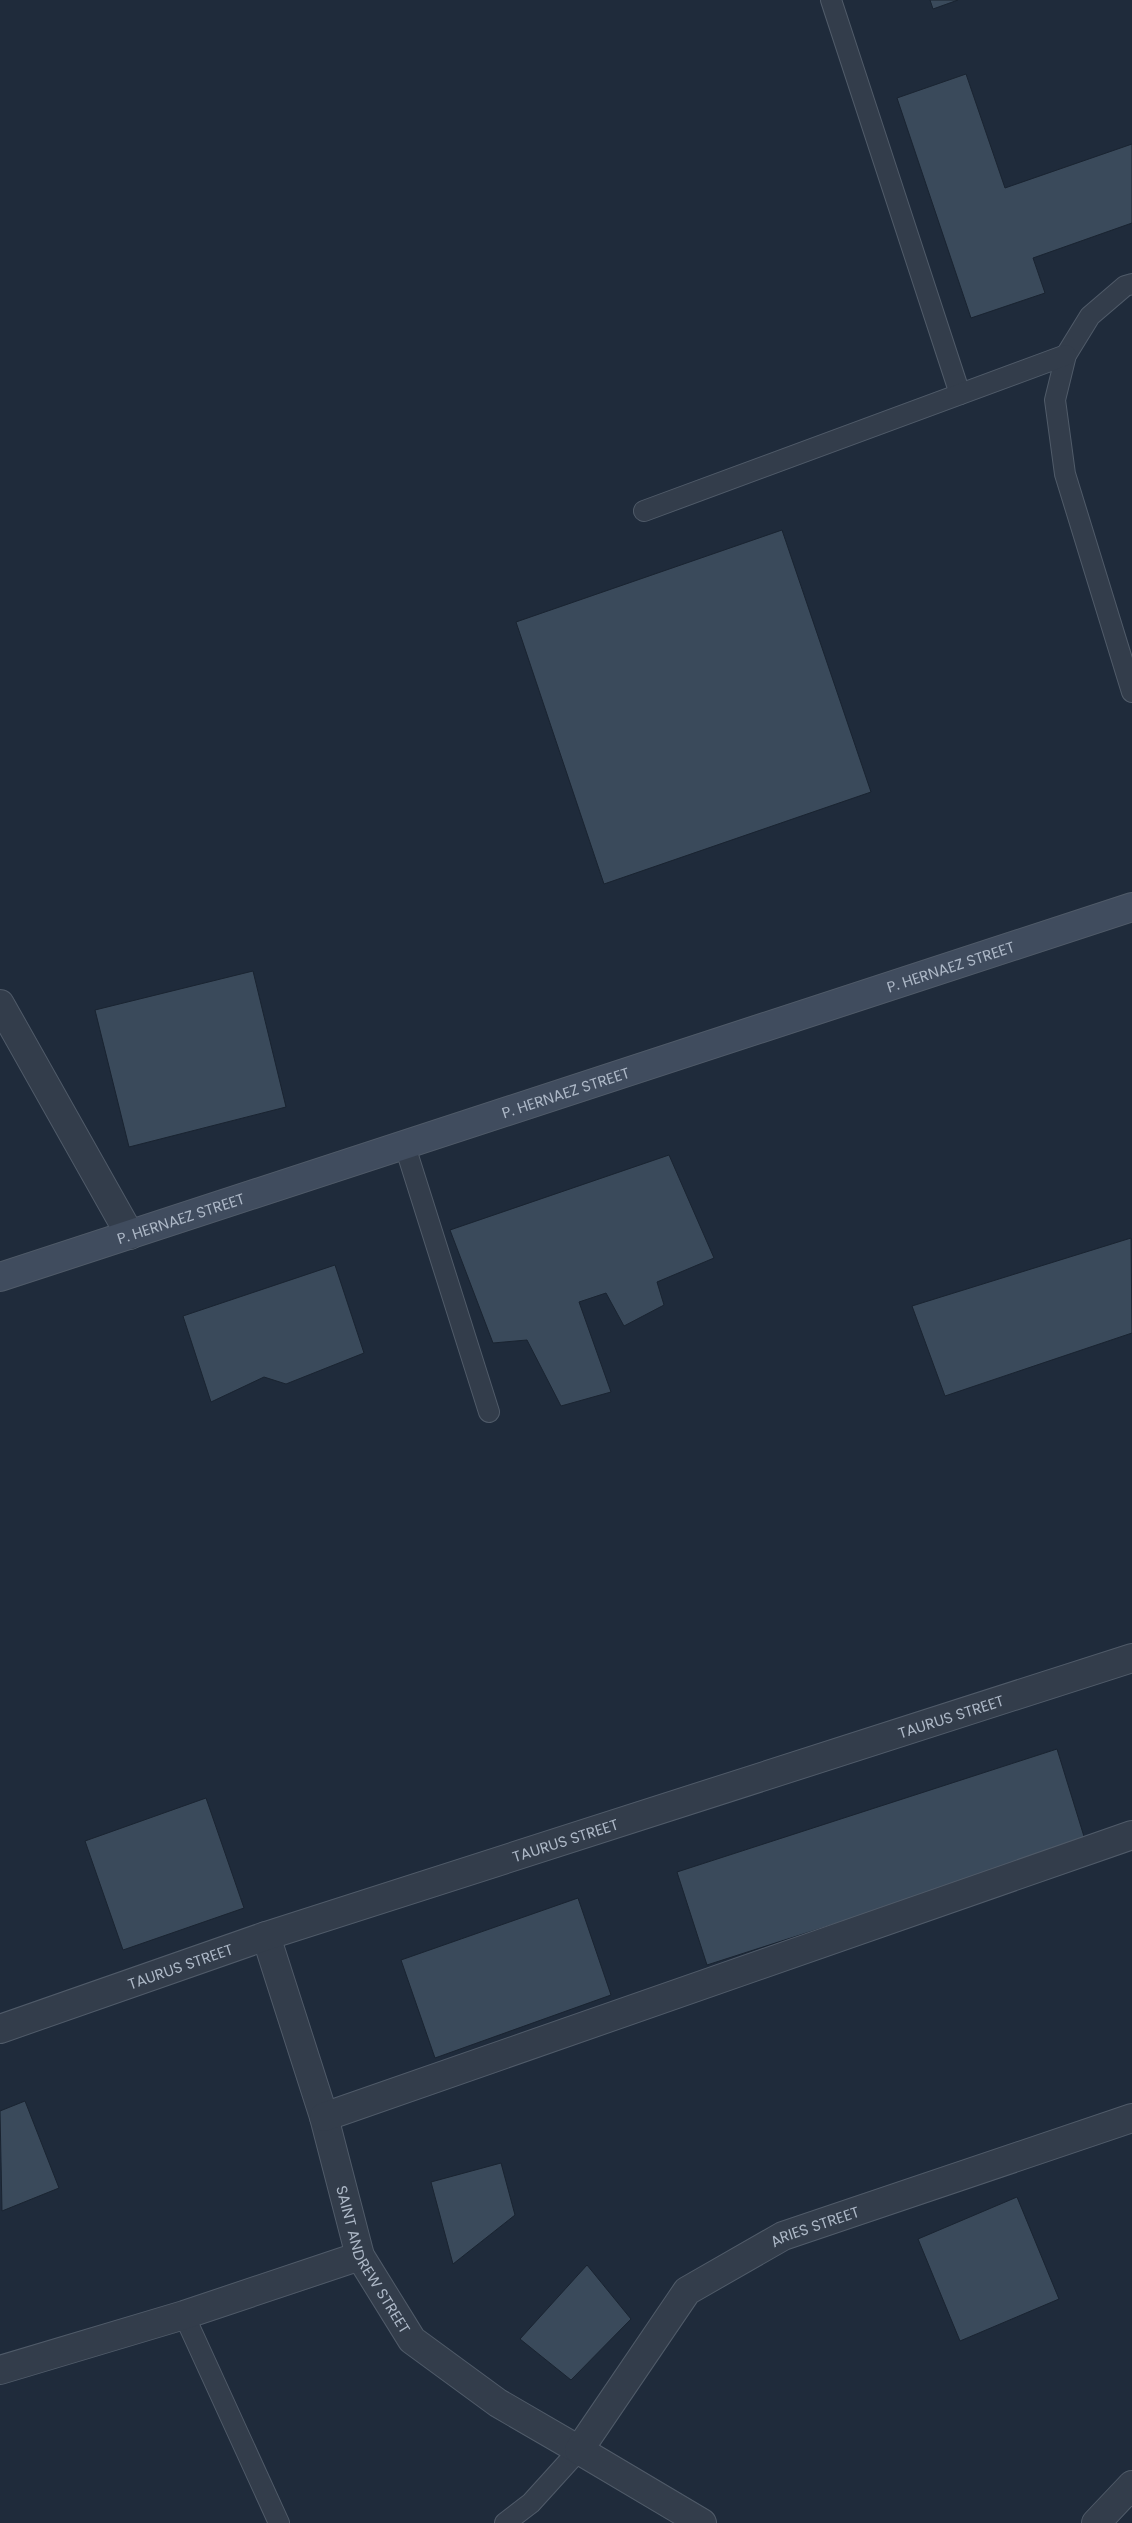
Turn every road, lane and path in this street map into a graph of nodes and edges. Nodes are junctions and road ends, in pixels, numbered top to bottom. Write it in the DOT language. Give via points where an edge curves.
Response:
graph roads {
  1 [pos="831,0"];
  2 [pos="1132,284"];
  3 [pos="1066,354"];
  4 [pos="960,394"];
  5 [pos="644,511"];
  6 [pos="1132,692"];
  7 [pos="1132,907"];
  8 [pos="0,1004"];
  9 [pos="404,1143"];
  10 [pos="130,1235"];
  11 [pos="0,1277"];
  12 [pos="489,1412"];
  13 [pos="1132,1658"];
  14 [pos="1132,1835"];
  15 [pos="266,1936"];
  16 [pos="0,2029"];
  17 [pos="324,2117"];
  18 [pos="1132,2118"];
  19 [pos="360,2256"];
  20 [pos="184,2315"];
  21 [pos="0,2370"];
  22 [pos="579,2450"];
  23 [pos="1132,2485"];
  24 [pos="279,2523"];
  25 [pos="505,2523"];
  26 [pos="702,2523"];
  27 [pos="1096,2523"];
  1 -- 4 [label="lane"];
  2 -- 3 [label="lane" via="1090,316"];
  3 -- 4 [label="lane"];
  3 -- 6 [label="lane" via="1055,400 1065,474"];
  4 -- 5 [label="lane"];
  7 -- 9 [label="main road, P. HERNAEZ STREET"];
  8 -- 10 [label="street"];
  9 -- 10 [label="main road, P. HERNAEZ STREET"];
  9 -- 12 [label="lane"];
  10 -- 11 [label="main road, P. HERNAEZ STREET"];
  13 -- 15 [label="street, TAURUS STREET"];
  14 -- 17 [label="street"];
  15 -- 16 [label="street, TAURUS STREET"];
  15 -- 17 [label="street, SAINT ANDREW STREET"];
  17 -- 19 [label="street, SAINT ANDREW STREET"];
  18 -- 22 [label="street, ARIES STREET" via="784,2236 687,2291"];
  19 -- 20 [label="street"];
  19 -- 22 [label="street, SAINT ANDREW STREET" via="412,2340 498,2403"];
  20 -- 21 [label="street"];
  20 -- 24 [label="lane"];
  22 -- 25 [label="lane" via="531,2503"];
  22 -- 26 [label="street, SAINT ANDREW STREET"];
  23 -- 27 [label="street"];
}
